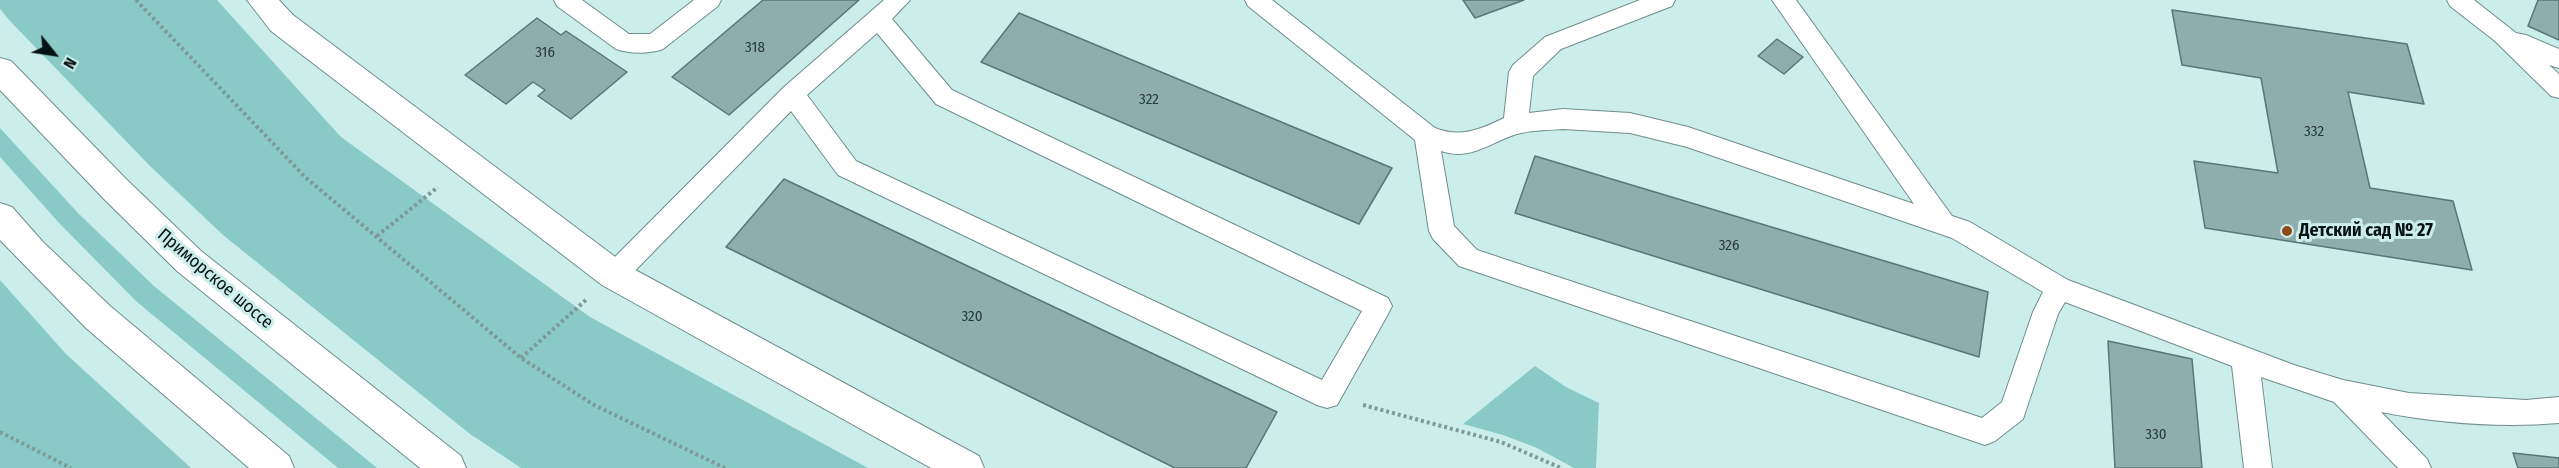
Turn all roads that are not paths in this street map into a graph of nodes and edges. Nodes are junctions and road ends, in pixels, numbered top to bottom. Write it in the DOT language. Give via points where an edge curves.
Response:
graph roads {
  1 [pos="262,0"];
  2 [pos="565,0"];
  3 [pos="710,0"];
  4 [pos="899,0"];
  5 [pos="1256,0"];
  6 [pos="1664,0"];
  7 [pos="1783,0"];
  8 [pos="2458,0"];
  9 [pos="879,20"];
  10 [pos="2504,35"];
  11 [pos="2559,59"];
  12 [pos="0,70"];
  13 [pos="2559,90"];
  14 [pos="792,94"];
  15 [pos="1516,124"];
  16 [pos="1426,135"];
  17 [pos="0,217"];
  18 [pos="1944,225"];
  19 [pos="614,275"];
  20 [pos="2060,288"];
  21 [pos="2245,358"];
  22 [pos="2343,392"];
  23 [pos="2559,410"];
  24 [pos="276,468"];
  25 [pos="448,468"];
  26 [pos="966,468"];
  27 [pos="2258,468"];
  28 [pos="2418,468"];
  1 -- 19 [label="main road" via="282,23"];
  2 -- 3 [label="lane" via="624,43 655,44"];
  4 -- 9 [label="lane"];
  5 -- 16 [label="lane"];
  6 -- 15 [label="lane" via="1553,43 1521,72"];
  7 -- 18 [label="lane"];
  8 -- 10 [label="lane"];
  9 -- 14 [label="lane"];
  9 -- 14 [label="lane" via="944,97 1379,306 1327,396 847,168"];
  10 -- 11 [label="lane"];
  10 -- 13 [label="lane"];
  12 -- 25 [label="main road, Приморское шоссе" via="189,261"];
  14 -- 19 [label="lane"];
  15 -- 16 [label="lane" via="1482,140 1450,144"];
  15 -- 18 [label="lane" via="1563,119 1630,123 1688,137"];
  16 -- 20 [label="lane" via="1442,231 1468,258 1985,432 2013,410 2046,312"];
  17 -- 24 [label="main road" via="26,248 107,324"];
  18 -- 20 [label="lane" via="1961,230"];
  19 -- 26 [label="main road"];
  20 -- 21 [label="lane"];
  21 -- 22 [label="lane"];
  21 -- 27 [label="lane"];
  22 -- 23 [label="lane" via="2409,405 2526,412"];
  22 -- 28 [label="lane"];
}
